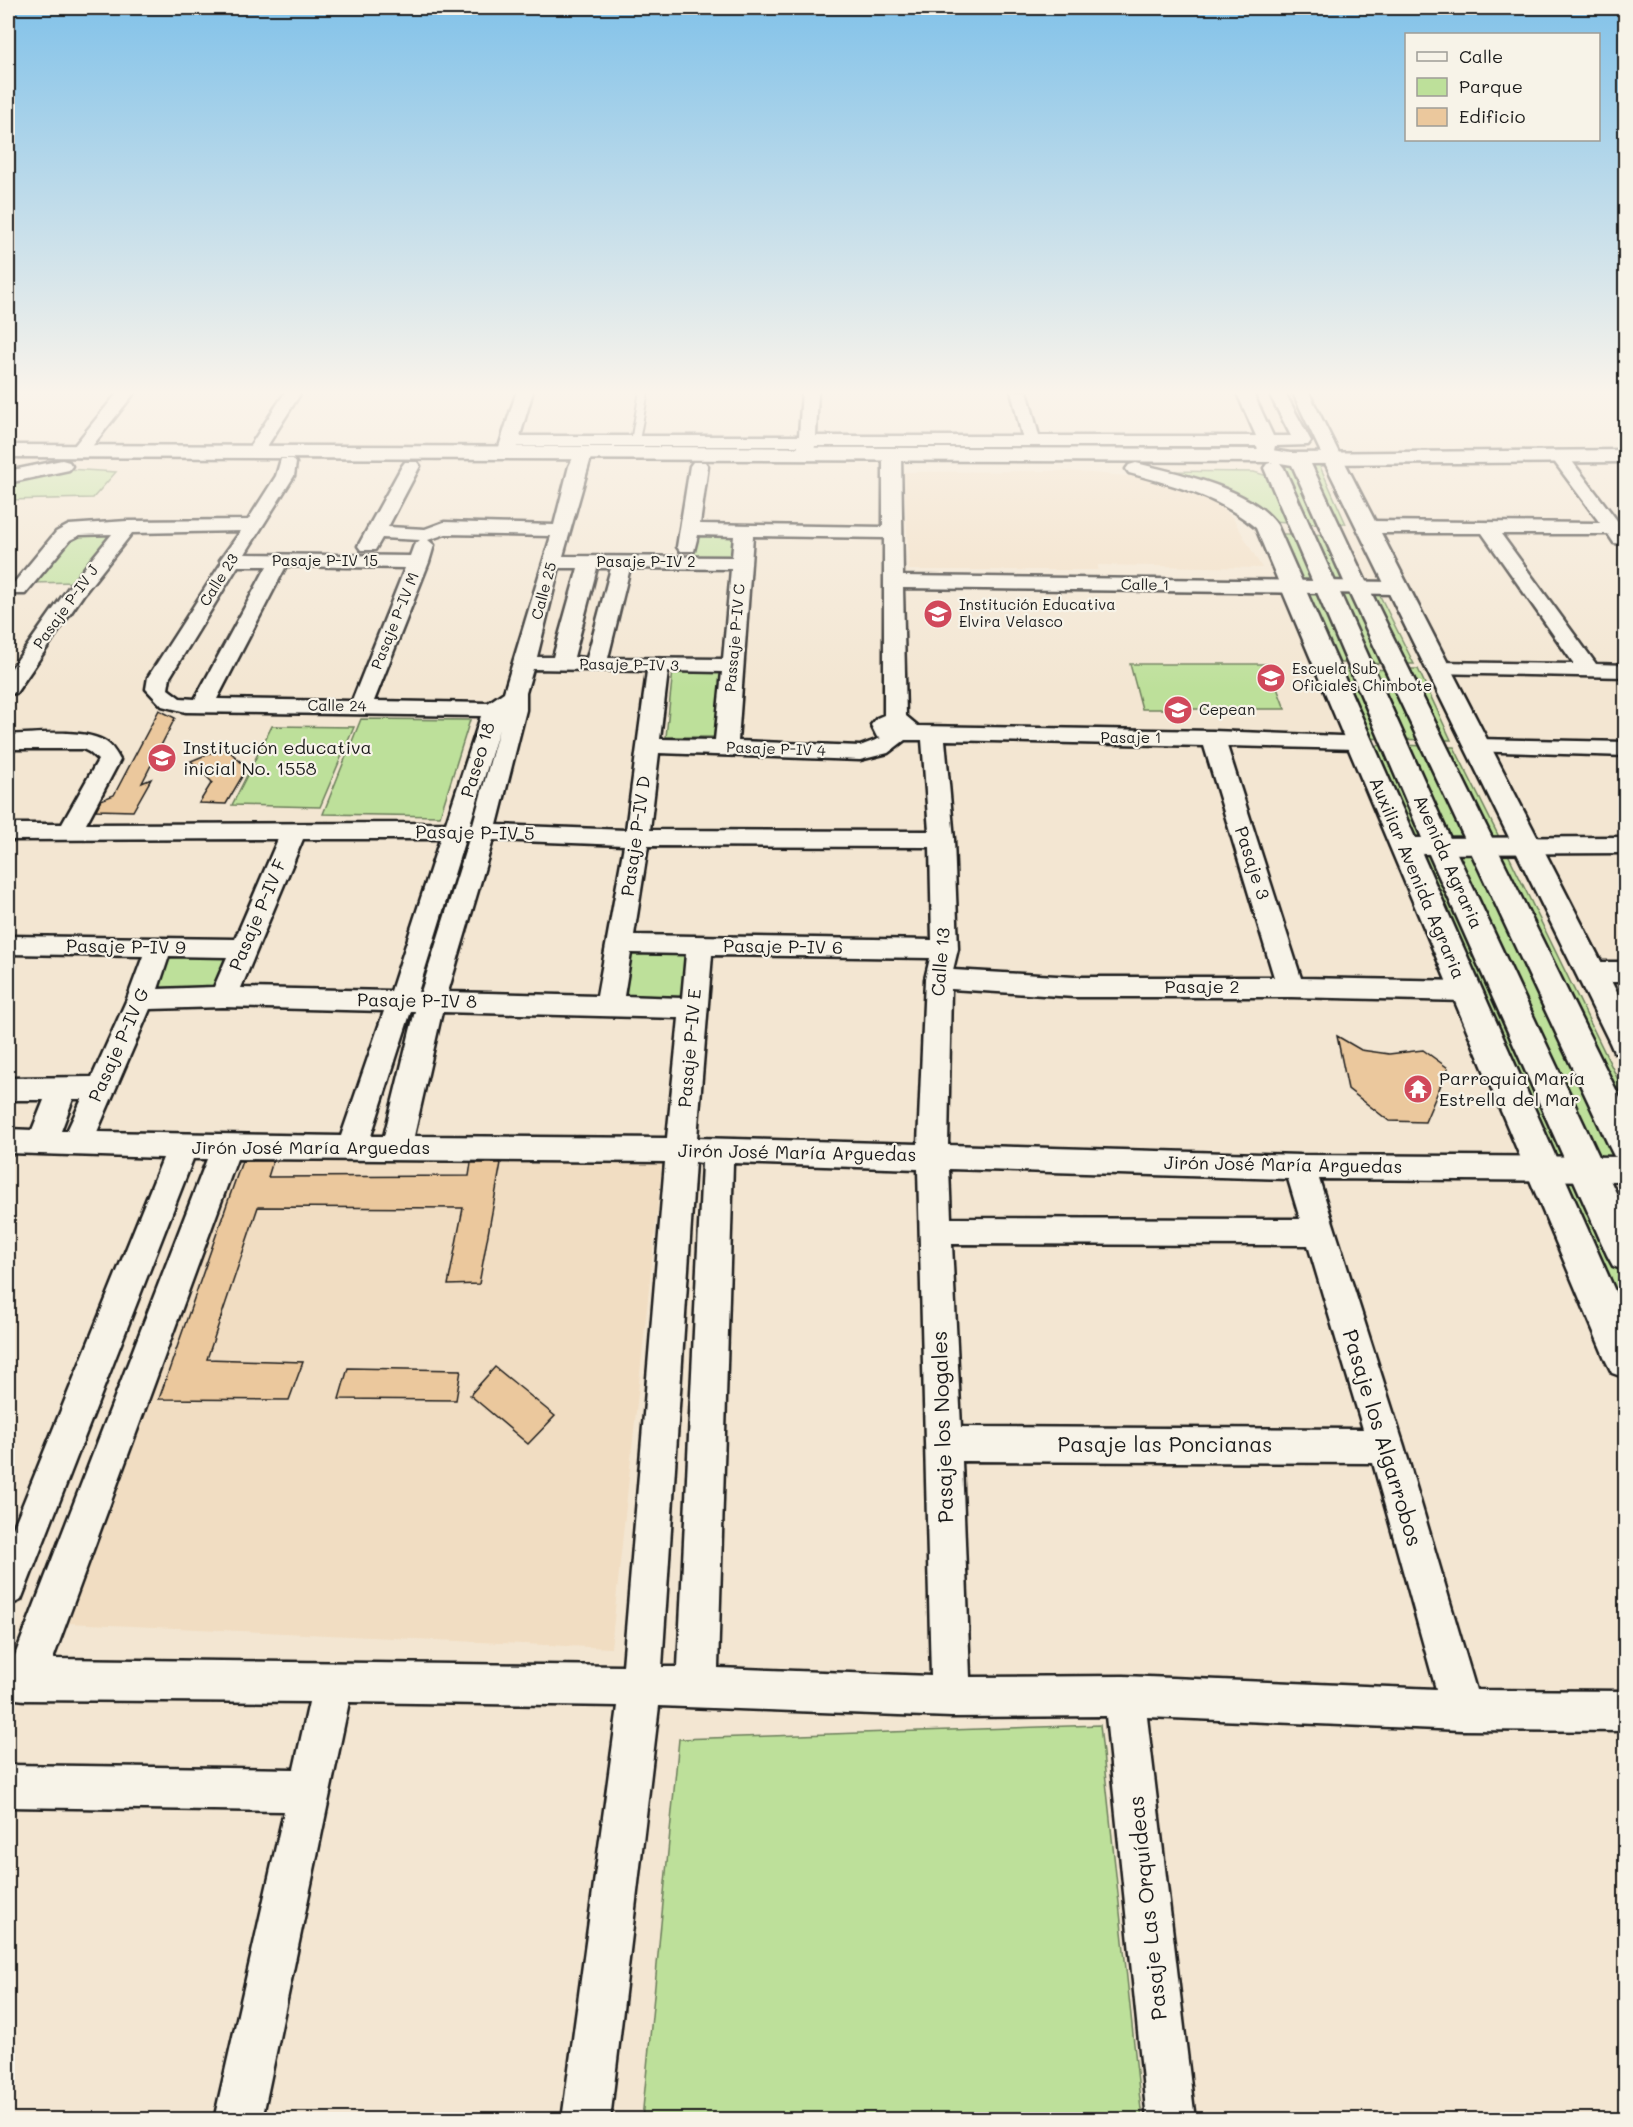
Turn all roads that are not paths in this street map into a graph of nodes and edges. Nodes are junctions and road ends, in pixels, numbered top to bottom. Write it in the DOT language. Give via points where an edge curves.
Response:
graph roads {
  1 [pos="276,490"];
  2 [pos="398,490"];
  3 [pos="572,490"];
  4 [pos="695,490"];
  5 [pos="892,490"];
  6 [pos="1203,490"];
  7 [pos="1295,490"];
  8 [pos="1303,490"];
  9 [pos="1350,490"];
  10 [pos="1588,490"];
  11 [pos="253,525"];
  12 [pos="127,527"];
  13 [pos="1368,527"];
  14 [pos="1487,527"];
  15 [pos="1619,528"];
  16 [pos="689,529"];
  17 [pos="744,530"];
  18 [pos="562,531"];
  19 [pos="375,532"];
  20 [pos="892,533"];
  21 [pos="427,534"];
  22 [pos="1626,546"];
  23 [pos="230,560"];
  24 [pos="279,561"];
  25 [pos="361,561"];
  26 [pos="419,562"];
  27 [pos="551,562"];
  28 [pos="589,562"];
  29 [pos="622,562"];
  30 [pos="685,562"];
  31 [pos="741,563"];
  32 [pos="892,582"];
  33 [pos="1292,587"];
  34 [pos="1327,588"];
  35 [pos="1358,588"];
  36 [pos="1397,588"];
  37 [pos="13,590"];
  38 [pos="76,591"];
  39 [pos="525,663"];
  40 [pos="561,664"];
  41 [pos="596,664"];
  42 [pos="658,665"];
  43 [pos="733,666"];
  44 [pos="1437,668"];
  45 [pos="1590,671"];
  46 [pos="1626,671"];
  47 [pos="8,688"];
  48 [pos="162,696"];
  49 [pos="508,704"];
  50 [pos="203,705"];
  51 [pos="361,707"];
  52 [pos="899,729"];
  53 [pos="933,733"];
  54 [pos="1213,738"];
  55 [pos="8,742"];
  56 [pos="1358,742"];
  57 [pos="648,746"];
  58 [pos="1477,746"];
  59 [pos="726,747"];
  60 [pos="1626,749"];
  61 [pos="70,831"];
  62 [pos="456,831"];
  63 [pos="8,832"];
  64 [pos="483,832"];
  65 [pos="292,833"];
  66 [pos="637,838"];
  67 [pos="942,839"];
  68 [pos="1440,845"];
  69 [pos="1481,845"];
  70 [pos="1528,845"];
  71 [pos="1626,845"];
  72 [pos="1403,846"];
  73 [pos="621,944"];
  74 [pos="8,945"];
  75 [pos="700,946"];
  76 [pos="159,947"];
  77 [pos="244,948"];
  78 [pos="945,949"];
  79 [pos="1592,972"];
  80 [pos="1626,972"];
  81 [pos="938,979"];
  82 [pos="1292,987"];
  83 [pos="1466,991"];
  84 [pos="223,997"];
  85 [pos="141,999"];
  86 [pos="401,1001"];
  87 [pos="431,1002"];
  88 [pos="609,1006"];
  89 [pos="694,1008"];
  90 [pos="1626,1043"];
  91 [pos="100,1088"];
  92 [pos="8,1089"];
  93 [pos="63,1089"];
  94 [pos="8,1141"];
  95 [pos="42,1141"];
  96 [pos="77,1143"];
  97 [pos="1626,1146"];
  98 [pos="183,1147"];
  99 [pos="227,1147"];
  100 [pos="352,1147"];
  101 [pos="396,1148"];
  102 [pos="681,1150"];
  103 [pos="718,1151"];
  104 [pos="933,1156"];
  105 [pos="1300,1167"];
  106 [pos="1541,1168"];
  107 [pos="1586,1168"];
  108 [pos="1626,1169"];
  109 [pos="936,1231"];
  110 [pos="1320,1232"];
  111 [pos="1626,1255"];
  112 [pos="1626,1361"];
  113 [pos="944,1444"];
  114 [pos="1386,1446"];
  115 [pos="8,1587"];
  116 [pos="16,1679"];
  117 [pos="333,1684"];
  118 [pos="641,1687"];
  119 [pos="696,1687"];
  120 [pos="1124,1696"];
  121 [pos="951,1697"];
  122 [pos="1462,1710"];
  123 [pos="1626,1711"];
  124 [pos="8,1786"];
  125 [pos="310,1790"];
  126 [pos="238,2120"];
  127 [pos="586,2120"];
  128 [pos="1171,2120"];
  1 -- 11 [label="street, Calle 23"];
  2 -- 19 [label="street"];
  3 -- 18 [label="street, Calle 25"];
  4 -- 16 [label="street"];
  5 -- 20 [label="street"];
  6 -- 33 [label="main road, Auxiliar Avenida Agraria" via="1260,518"];
  7 -- 34 [label="main road, Avenida Agraria"];
  8 -- 35 [label="main road, Avenida Agraria"];
  9 -- 13 [label="main road"];
  10 -- 15 [label="street"];
  11 -- 12 [label="street"];
  11 -- 23 [label="street, Calle 23"];
  12 -- 37 [label="street" via="69,531"];
  12 -- 38 [label="street, Pasaje P-IV J"];
  13 -- 14 [label="street"];
  13 -- 36 [label="main road"];
  14 -- 15 [label="street"];
  14 -- 45 [label="street"];
  15 -- 22 [label="street"];
  16 -- 17 [label="street"];
  16 -- 30 [label="street"];
  17 -- 20 [label="street"];
  17 -- 31 [label="street, Passaje P-IV C"];
  18 -- 21 [label="street" via="444,528"];
  18 -- 27 [label="street, Calle 25"];
  19 -- 21 [label="street"];
  19 -- 25 [label="street"];
  20 -- 32 [label="street"];
  21 -- 26 [label="street, Pasaje P-IV M"];
  23 -- 24 [label="street, Pasaje P-IV 15"];
  23 -- 48 [label="street, Calle 23" via="159,677 157,689"];
  24 -- 25 [label="street, Pasaje P-IV 15"];
  24 -- 50 [label="street"];
  25 -- 26 [label="street, Pasaje P-IV 15"];
  26 -- 51 [label="street, Pasaje P-IV M"];
  27 -- 28 [label="street, Pasaje P-IV 2"];
  27 -- 39 [label="street, Calle 25"];
  28 -- 29 [label="street, Pasaje P-IV 2"];
  28 -- 40 [label="street"];
  29 -- 30 [label="street, Pasaje P-IV 2"];
  29 -- 41 [label="street"];
  30 -- 31 [label="street, Pasaje P-IV 2"];
  31 -- 43 [label="street, Passaje P-IV C"];
  32 -- 33 [label="street, Calle 1"];
  32 -- 52 [label="street"];
  33 -- 34 [label="street, Calle 1"];
  33 -- 56 [label="main road, Auxiliar Avenida Agraria"];
  34 -- 35 [label="street, Calle 1"];
  34 -- 68 [label="main road, Avenida Agraria"];
  35 -- 36 [label="street, Calle 1"];
  35 -- 69 [label="main road, Avenida Agraria"];
  36 -- 44 [label="main road"];
  37 -- 38 [label="street"];
  38 -- 47 [label="street, Pasaje P-IV J"];
  39 -- 40 [label="street, Pasaje P-IV 3"];
  39 -- 49 [label="street, Calle 25"];
  40 -- 41 [label="street, Pasaje P-IV 3"];
  41 -- 42 [label="street, Pasaje P-IV 3"];
  42 -- 43 [label="street, Pasaje P-IV 3"];
  42 -- 57 [label="street, Pasaje P-IV D"];
  43 -- 59 [label="street, Passaje P-IV C"];
  44 -- 45 [label="street"];
  44 -- 58 [label="main road"];
  45 -- 46 [label="street"];
  48 -- 50 [label="street, Calle 24" via="175,704"];
  49 -- 51 [label="street, Calle 24"];
  49 -- 62 [label="street, Paseo 18"];
  49 -- 64 [label="street, Paseo 18"];
  50 -- 51 [label="street, Calle 24"];
  52 -- 53 [label="street, Pasaje 1"];
  52 -- 59 [label="street, Pasaje P-IV 4" via="886,746 860,753"];
  53 -- 54 [label="street, Pasaje 1"];
  53 -- 67 [label="street, Calle 13"];
  54 -- 56 [label="street, Pasaje 1"];
  54 -- 82 [label="street, Pasaje 3"];
  55 -- 61 [label="street" via="78,742 104,751 109,760"];
  56 -- 72 [label="main road, Auxiliar Avenida Agraria"];
  57 -- 59 [label="street, Pasaje P-IV 4"];
  57 -- 66 [label="street, Pasaje P-IV D"];
  58 -- 60 [label="street"];
  58 -- 70 [label="main road"];
  61 -- 63 [label="street, Pasaje P-IV 5"];
  61 -- 65 [label="street, Pasaje P-IV 5"];
  62 -- 64 [label="street, Pasaje P-IV 5"];
  62 -- 65 [label="street, Pasaje P-IV 5"];
  62 -- 86 [label="street, Paseo 18"];
  64 -- 66 [label="street, Pasaje P-IV 5"];
  64 -- 87 [label="street, Paseo 18"];
  65 -- 77 [label="street, Pasaje P-IV F"];
  66 -- 67 [label="street, Pasaje P-IV 5"];
  66 -- 73 [label="street, Pasaje P-IV D"];
  67 -- 78 [label="street, Calle 13"];
  68 -- 69 [label="street"];
  68 -- 72 [label="street"];
  68 -- 107 [label="main road, Avenida Agraria"];
  69 -- 70 [label="street"];
  69 -- 97 [label="main road, Avenida Agraria"];
  70 -- 71 [label="street"];
  70 -- 79 [label="main road"];
  72 -- 83 [label="main road, Auxiliar Avenida Agraria"];
  73 -- 75 [label="street, Pasaje P-IV 6"];
  73 -- 88 [label="street, Pasaje P-IV D"];
  74 -- 76 [label="street, Pasaje P-IV 9"];
  75 -- 78 [label="street, Pasaje P-IV 6"];
  75 -- 89 [label="street, Pasaje P-IV E"];
  76 -- 77 [label="street, Pasaje P-IV 9"];
  76 -- 85 [label="street, Pasaje P-IV G"];
  77 -- 84 [label="street, Pasaje P-IV F"];
  78 -- 81 [label="street, Calle 13"];
  79 -- 80 [label="street"];
  79 -- 90 [label="main road"];
  81 -- 82 [label="street, Pasaje 2" via="1074,987"];
  81 -- 104 [label="street, Calle 13"];
  82 -- 83 [label="street, Pasaje 2"];
  83 -- 106 [label="main road, Auxiliar Avenida Agraria"];
  84 -- 85 [label="street, Pasaje P-IV 8"];
  84 -- 86 [label="street, Pasaje P-IV 8"];
  85 -- 91 [label="street, Pasaje P-IV G"];
  86 -- 87 [label="street, Pasaje P-IV 8"];
  86 -- 100 [label="street, Paseo 18"];
  87 -- 88 [label="street, Pasaje P-IV 8"];
  87 -- 101 [label="street, Paseo 18"];
  88 -- 89 [label="street, Pasaje P-IV 8"];
  89 -- 102 [label="street, Pasaje P-IV E"];
  91 -- 93 [label="street"];
  91 -- 96 [label="street, Pasaje P-IV G"];
  92 -- 93 [label="street"];
  93 -- 95 [label="street"];
  94 -- 95 [label="street, Jirón José María Arguedas"];
  95 -- 96 [label="street, Jirón José María Arguedas"];
  96 -- 98 [label="street, Jirón José María Arguedas"];
  98 -- 99 [label="street, Jirón José María Arguedas"];
  98 -- 115 [label="street"];
  99 -- 100 [label="street, Jirón José María Arguedas"];
  99 -- 116 [label="street"];
  100 -- 101 [label="street, Jirón José María Arguedas"];
  101 -- 102 [label="street, Jirón José María Arguedas"];
  102 -- 103 [label="street, Jirón José María Arguedas"];
  102 -- 118 [label="street, Pasaje P-IV E"];
  103 -- 104 [label="street, Jirón José María Arguedas"];
  103 -- 119 [label="street"];
  104 -- 105 [label="street, Jirón José María Arguedas"];
  104 -- 109 [label="street, Pasaje los Nogales"];
  105 -- 106 [label="street, Jirón José María Arguedas"];
  105 -- 110 [label="street, Pasaje los Algarrobos"];
  106 -- 107 [label="street, Jirón José María Arguedas"];
  106 -- 112 [label="main road, Auxiliar Avenida Agraria"];
  107 -- 108 [label="street, Jirón José María Arguedas"];
  107 -- 111 [label="main road, Avenida Agraria"];
  109 -- 110 [label="street"];
  109 -- 113 [label="street, Pasaje los Nogales"];
  110 -- 114 [label="street, Pasaje los Algarrobos"];
  113 -- 114 [label="street, Pasaje las Poncianas"];
  113 -- 121 [label="street, Pasaje los Nogales"];
  114 -- 122 [label="street, Pasaje los Algarrobos"];
  116 -- 117 [label="street"];
  117 -- 118 [label="street"];
  117 -- 125 [label="street"];
  118 -- 119 [label="street"];
  118 -- 127 [label="street, Pasaje P-IV E"];
  119 -- 121 [label="street"];
  120 -- 121 [label="street"];
  120 -- 122 [label="street"];
  120 -- 128 [label="street, Pasaje Las Orquídeas"];
  122 -- 123 [label="street"];
  124 -- 125 [label="street"];
  125 -- 126 [label="street"];
}
